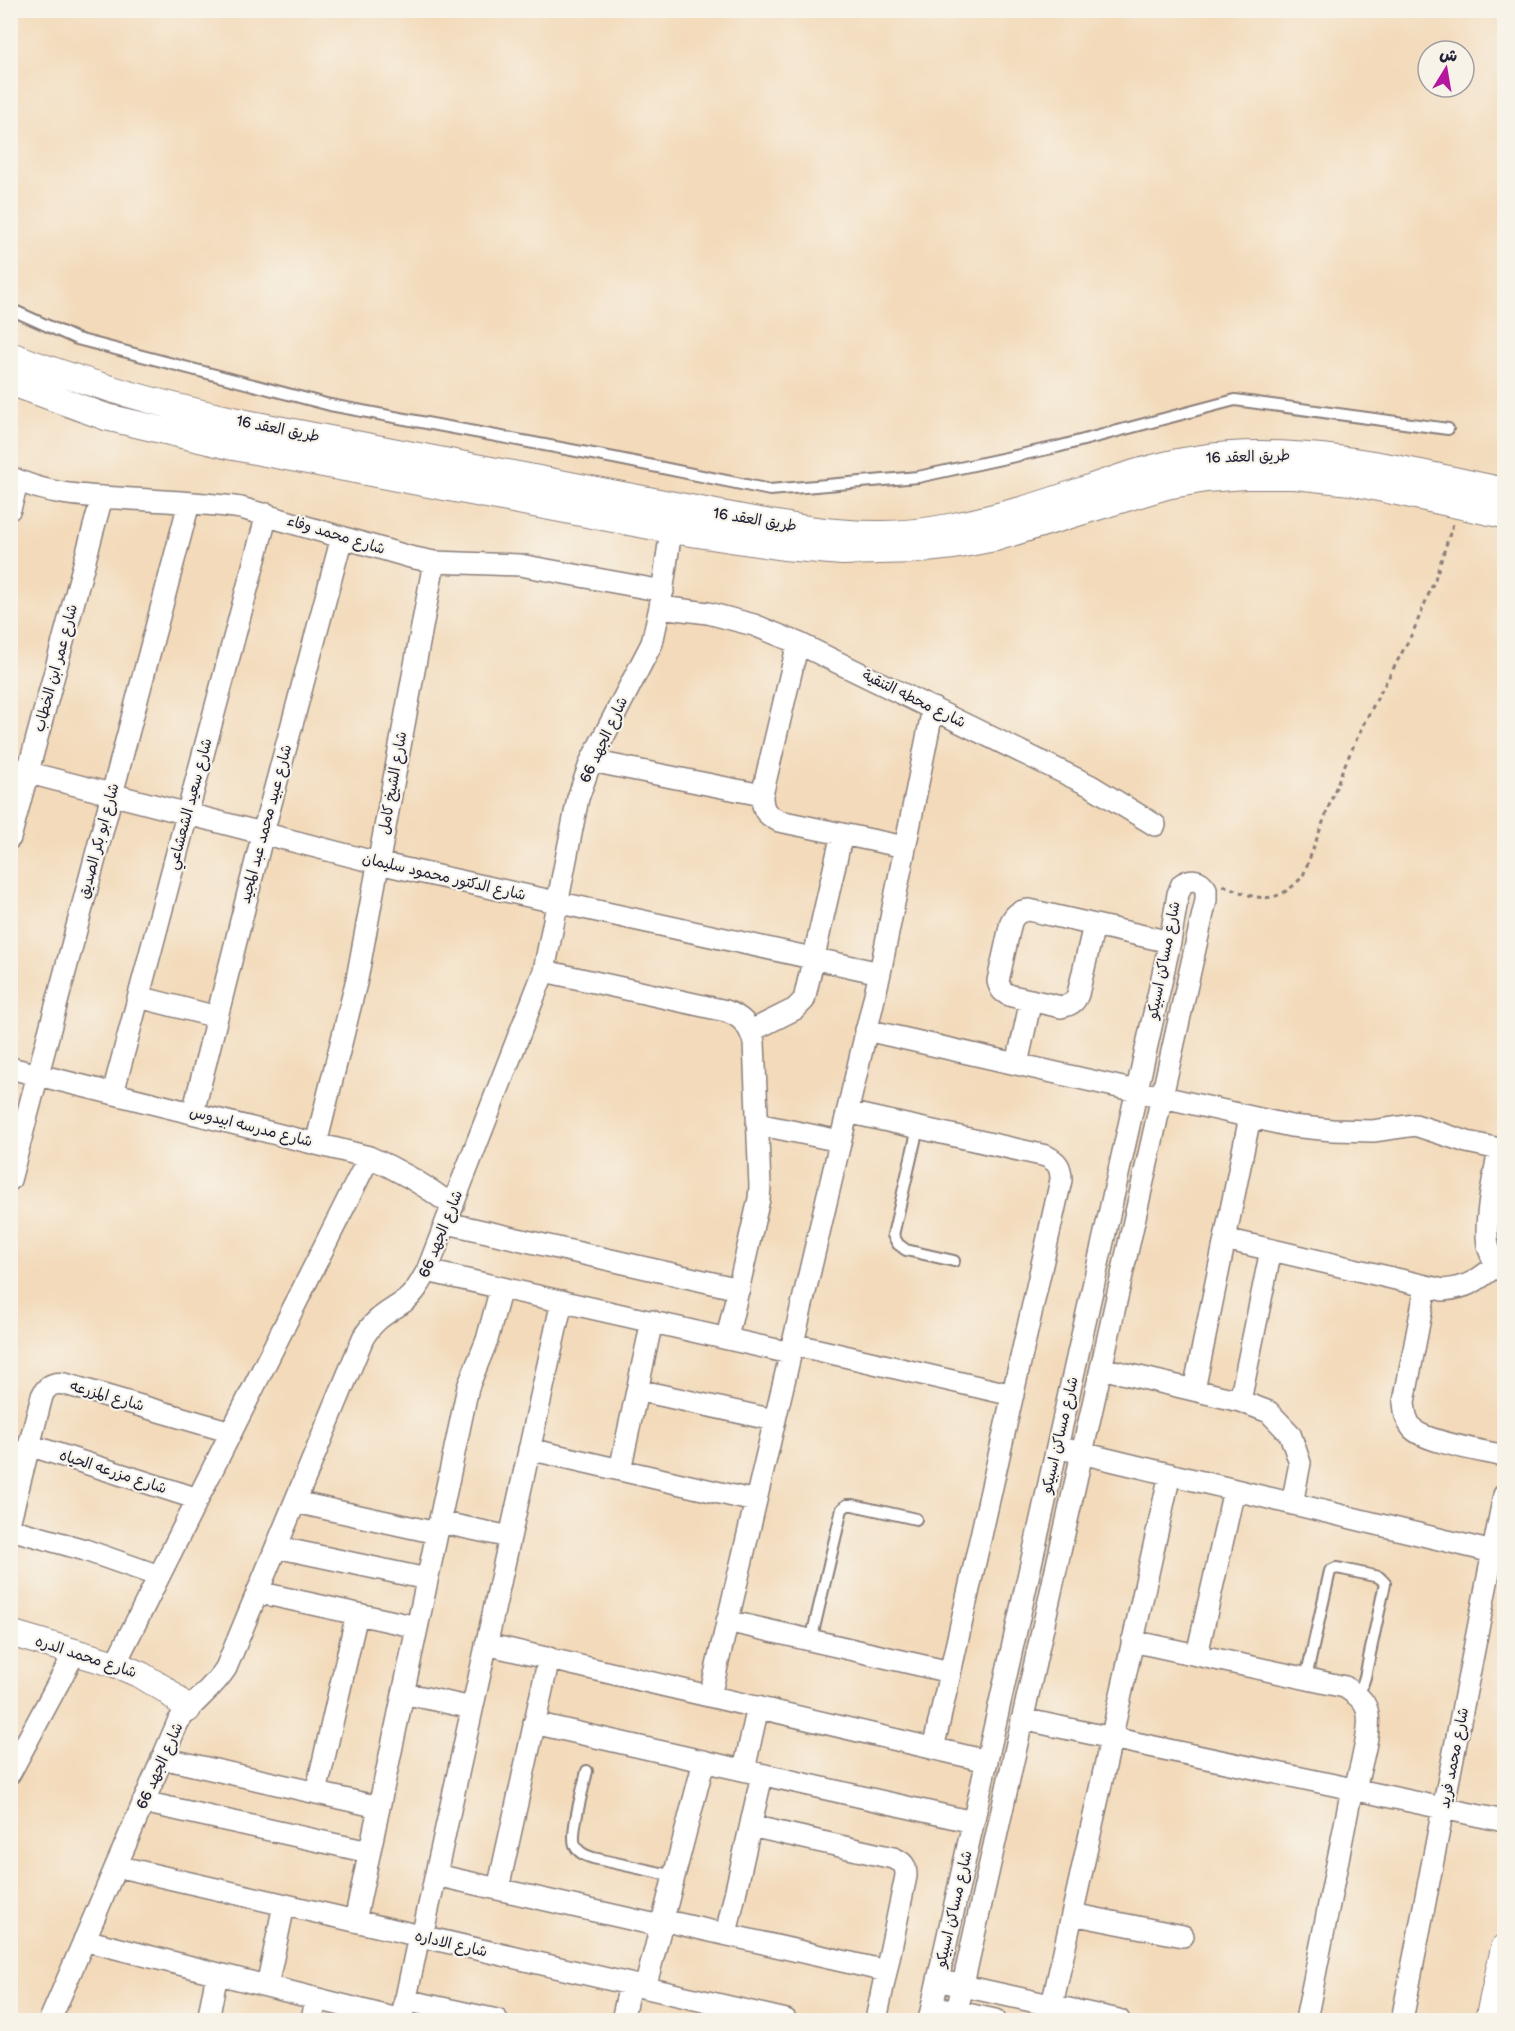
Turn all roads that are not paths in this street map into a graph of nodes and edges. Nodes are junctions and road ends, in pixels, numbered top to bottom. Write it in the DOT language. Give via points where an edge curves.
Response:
graph roads {
  1 [pos="10,309"];
  2 [pos="10,355"];
  3 [pos="10,381"];
  4 [pos="1448,429"];
  5 [pos="14,479"];
  6 [pos="1504,491"];
  7 [pos="102,497"];
  8 [pos="189,503"];
  9 [pos="10,509"];
  10 [pos="267,514"];
  11 [pos="1504,516"];
  12 [pos="671,530"];
  13 [pos="342,537"];
  14 [pos="434,562"];
  15 [pos="662,599"];
  16 [pos="798,643"];
  17 [pos="933,708"];
  18 [pos="591,761"];
  19 [pos="19,770"];
  20 [pos="112,794"];
  21 [pos="762,795"];
  22 [pos="188,814"];
  23 [pos="1155,825"];
  24 [pos="263,833"];
  25 [pos="842,834"];
  26 [pos="10,838"];
  27 [pos="905,847"];
  28 [pos="378,863"];
  29 [pos="558,902"];
  30 [pos="1094,925"];
  31 [pos="1170,942"];
  32 [pos="814,958"];
  33 [pos="544,971"];
  34 [pos="880,973"];
  35 [pos="139,997"];
  36 [pos="1031,1000"];
  37 [pos="217,1017"];
  38 [pos="866,1030"];
  39 [pos="751,1031"];
  40 [pos="1017,1064"];
  41 [pos="10,1068"];
  42 [pos="38,1075"];
  43 [pos="1137,1091"];
  44 [pos="112,1093"];
  45 [pos="1161,1096"];
  46 [pos="847,1112"];
  47 [pos="193,1113"];
  48 [pos="1250,1117"];
  49 [pos="757,1124"];
  50 [pos="918,1128"];
  51 [pos="840,1142"];
  52 [pos="316,1144"];
  53 [pos="1502,1149"];
  54 [pos="369,1157"];
  55 [pos="10,1180"];
  56 [pos="450,1215"];
  57 [pos="1225,1239"];
  58 [pos="1271,1250"];
  59 [pos="954,1261"];
  60 [pos="1501,1269"];
  61 [pos="427,1271"];
  62 [pos="1426,1286"];
  63 [pos="501,1288"];
  64 [pos="739,1289"];
  65 [pos="562,1301"];
  66 [pos="652,1321"];
  67 [pos="728,1338"];
  68 [pos="791,1348"];
  69 [pos="1101,1368"];
  70 [pos="637,1390"];
  71 [pos="1194,1390"];
  72 [pos="1013,1395"];
  73 [pos="1240,1401"];
  74 [pos="774,1420"];
  75 [pos="231,1432"];
  76 [pos="29,1445"];
  77 [pos="1057,1447"];
  78 [pos="529,1449"];
  79 [pos="1082,1453"];
  80 [pos="1504,1455"];
  81 [pos="620,1470"];
  82 [pos="1170,1474"];
  83 [pos="1234,1490"];
  84 [pos="1504,1495"];
  85 [pos="198,1499"];
  86 [pos="755,1501"];
  87 [pos="295,1502"];
  88 [pos="1292,1504"];
  89 [pos="916,1519"];
  90 [pos="10,1520"];
  91 [pos="438,1527"];
  92 [pos="10,1529"];
  93 [pos="510,1537"];
  94 [pos="276,1547"];
  95 [pos="1493,1552"];
  96 [pos="159,1576"];
  97 [pos="427,1579"];
  98 [pos="257,1592"];
  99 [pos="357,1614"];
  100 [pos="727,1621"];
  101 [pos="417,1627"];
  102 [pos="10,1633"];
  103 [pos="811,1641"];
  104 [pos="1132,1641"];
  105 [pos="486,1644"];
  106 [pos="75,1652"];
  107 [pos="1197,1655"];
  108 [pos="549,1658"];
  109 [pos="115,1665"];
  110 [pos="950,1672"];
  111 [pos="1306,1678"];
  112 [pos="403,1693"];
  113 [pos="1359,1695"];
  114 [pos="710,1696"];
  115 [pos="758,1707"];
  116 [pos="188,1708"];
  117 [pos="472,1708"];
  118 [pos="1022,1719"];
  119 [pos="534,1724"];
  120 [pos="1111,1738"];
  121 [pos="933,1749"];
  122 [pos="162,1758"];
  123 [pos="704,1761"];
  124 [pos="987,1761"];
  125 [pos="587,1771"];
  126 [pos="10,1773"];
  127 [pos="753,1773"];
  128 [pos="1353,1789"];
  129 [pos="316,1793"];
  130 [pos="143,1802"];
  131 [pos="379,1808"];
  132 [pos="1444,1808"];
  133 [pos="1504,1821"];
  134 [pos="973,1822"];
  135 [pos="751,1826"];
  136 [pos="369,1852"];
  137 [pos="116,1866"];
  138 [pos="436,1875"];
  139 [pos="674,1876"];
  140 [pos="498,1889"];
  141 [pos="284,1905"];
  142 [pos="1072,1914"];
  143 [pos="355,1922"];
  144 [pos="662,1923"];
  145 [pos="726,1935"];
  146 [pos="420,1936"];
  147 [pos="1184,1936"];
  148 [pos="84,1940"];
  149 [pos="1504,1948"];
  150 [pos="886,1971"];
  151 [pos="217,1974"];
  152 [pos="938,1980"];
  153 [pos="963,1985"];
  154 [pos="267,1986"];
  155 [pos="638,1986"];
  156 [pos="316,1999"];
  157 [pos="1052,2005"];
  158 [pos="402,2013"];
  159 [pos="930,2014"];
  160 [pos="956,2016"];
  161 [pos="50,2020"];
  162 [pos="208,2020"];
  163 [pos="312,2020"];
  164 [pos="497,2020"];
  165 [pos="622,2020"];
  166 [pos="786,2020"];
  167 [pos="876,2020"];
  168 [pos="995,2020"];
  169 [pos="1119,2020"];
  170 [pos="1306,2020"];
  171 [pos="1402,2020"];
  172 [pos="1488,2020"];
  1 -- 4 [label="lane" via="77,339 330,405 770,490 918,477 1057,447 1235,400"];
  2 -- 6 [label="street, طريق العقد 16" via="116,391 235,421 716,513 854,533 908,532 967,522 1020,510 1155,467 1220,456 1332,458"];
  3 -- 12 [label="street, طريق العقد 16" via="106,417 234,447"];
  5 -- 7 [label="street, شارع محمد وفاء" via="73,496"];
  5 -- 9 [label="street"];
  7 -- 8 [label="street, شارع محمد وفاء"];
  7 -- 19 [label="street, شارع عمر ابن الخطاب"];
  8 -- 10 [label="street, شارع محمد وفاء"];
  8 -- 20 [label="street, شارع ابو بكر الصديق"];
  10 -- 13 [label="street, شارع محمد وفاء"];
  10 -- 22 [label="street, شارع سعيد الشعشاعي"];
  11 -- 12 [label="street, طريق العقد 16" via="1351,482 1245,476 1166,486 995,538 916,550 842,552"];
  12 -- 15 [label="street, شارع الجهد 66"];
  13 -- 14 [label="street, شارع محمد وفاء"];
  13 -- 24 [label="street, شارع عبيد محمد عبد المجيد"];
  14 -- 15 [label="street, شارع محمد وفاء" via="520,565"];
  14 -- 28 [label="street, شارع الشيخ كامل"];
  15 -- 16 [label="street, شارع محطه التنقية" via="754,624"];
  15 -- 18 [label="street, شارع الجهد 66" via="648,651"];
  16 -- 17 [label="street, شارع محطه التنقية"];
  16 -- 21 [label="street"];
  17 -- 23 [label="street, شارع محطه التنقية" via="1090,786"];
  17 -- 27 [label="street"];
  18 -- 21 [label="street"];
  18 -- 29 [label="street, شارع الجهد 66" via="578,798"];
  19 -- 20 [label="street, شارع الدكتور محمود سليمان"];
  19 -- 26 [label="street, شارع عمر ابن الخطاب"];
  20 -- 22 [label="street, شارع الدكتور محمود سليمان"];
  20 -- 42 [label="street, شارع ابو بكر الصديق"];
  21 -- 25 [label="street" via="762,807 768,816"];
  22 -- 24 [label="street, شارع الدكتور محمود سليمان"];
  22 -- 35 [label="street, شارع سعيد الشعشاعي"];
  24 -- 28 [label="street, شارع الدكتور محمود سليمان"];
  24 -- 37 [label="street, شارع عبيد محمد عبد المجيد"];
  25 -- 27 [label="street"];
  25 -- 32 [label="street"];
  27 -- 34 [label="street"];
  28 -- 29 [label="street, شارع الدكتور محمود سليمان"];
  28 -- 52 [label="street, شارع الشيخ كامل" via="357,979"];
  29 -- 32 [label="street, شارع الدكتور محمود سليمان"];
  29 -- 33 [label="street, شارع الجهد 66"];
  30 -- 31 [label="street"];
  30 -- 36 [label="street" via="1075,1001 1061,1007"];
  30 -- 36 [label="street" via="1029,910 1015,915 999,988 1004,994"];
  31 -- 43 [label="street, شارع مساكن اسبيكو"];
  31 -- 45 [label="street, شارع مساكن اسبيكو" via="1179,889 1187,881 1198,881 1207,894"];
  32 -- 34 [label="street, شارع الدكتور محمود سليمان"];
  32 -- 39 [label="street" via="801,1005"];
  33 -- 39 [label="street" via="726,1011 745,1022"];
  33 -- 56 [label="street, شارع الجهد 66"];
  34 -- 38 [label="street"];
  35 -- 37 [label="street"];
  35 -- 44 [label="street, شارع سعيد الشعشاعي"];
  36 -- 40 [label="street"];
  37 -- 47 [label="street, شارع عبيد محمد عبد المجيد"];
  38 -- 40 [label="street"];
  38 -- 46 [label="street"];
  39 -- 49 [label="street"];
  40 -- 43 [label="street"];
  41 -- 42 [label="street"];
  42 -- 44 [label="street, شارع مدرسه ابيدوس"];
  42 -- 55 [label="street, شارع ابو بكر الصديق"];
  43 -- 45 [label="street"];
  43 -- 77 [label="street, شارع مساكن اسبيكو"];
  44 -- 47 [label="street, شارع مدرسه ابيدوس"];
  45 -- 48 [label="street"];
  45 -- 69 [label="street, شارع مساكن اسبيكو"];
  46 -- 50 [label="street"];
  46 -- 51 [label="street"];
  47 -- 52 [label="street, شارع مدرسه ابيدوس"];
  48 -- 53 [label="street" via="1332,1130 1373,1131 1414,1125"];
  48 -- 57 [label="street"];
  49 -- 51 [label="street"];
  49 -- 64 [label="street" via="759,1199"];
  50 -- 59 [label="lane" via="893,1235 906,1250"];
  50 -- 72 [label="street" via="1046,1156 1056,1161 1061,1170 1062,1180"];
  51 -- 68 [label="street"];
  52 -- 54 [label="street, شارع مدرسه ابيدوس"];
  53 -- 60 [label="street" via="1487,1228 1488,1248"];
  54 -- 56 [label="street, شارع مدرسه ابيدوس" via="417,1180"];
  54 -- 75 [label="street"];
  56 -- 61 [label="street, شارع الجهد 66"];
  56 -- 64 [label="street"];
  57 -- 58 [label="street"];
  57 -- 71 [label="street"];
  58 -- 62 [label="street"];
  58 -- 73 [label="street"];
  60 -- 62 [label="street" via="1459,1289"];
  61 -- 63 [label="street"];
  61 -- 87 [label="street, شارع الجهد 66" via="419,1287 379,1316 363,1338"];
  62 -- 80 [label="street" via="1404,1402 1405,1418 1414,1431 1428,1438"];
  63 -- 65 [label="street"];
  63 -- 91 [label="street" via="487,1340 468,1387"];
  64 -- 67 [label="street"];
  65 -- 66 [label="street"];
  65 -- 78 [label="street"];
  66 -- 67 [label="street"];
  66 -- 70 [label="street"];
  67 -- 68 [label="street"];
  68 -- 72 [label="street"];
  68 -- 74 [label="street"];
  69 -- 71 [label="street"];
  69 -- 79 [label="street, شارع مساكن اسبيكو"];
  70 -- 74 [label="street"];
  70 -- 81 [label="street"];
  71 -- 73 [label="street"];
  72 -- 110 [label="street"];
  73 -- 88 [label="street" via="1269,1412 1290,1434 1300,1463"];
  74 -- 86 [label="street"];
  75 -- 76 [label="street, شارع المزرعه" via="58,1382 45,1389"];
  75 -- 85 [label="street"];
  76 -- 85 [label="street, شارع مزرعه الحياه"];
  76 -- 90 [label="street, شارع المزرعه"];
  77 -- 79 [label="street"];
  77 -- 124 [label="street, شارع مساكن اسبيكو"];
  78 -- 81 [label="street"];
  78 -- 93 [label="street"];
  79 -- 82 [label="street"];
  79 -- 118 [label="street, شارع مساكن اسبيكو"];
  81 -- 86 [label="street"];
  82 -- 83 [label="street"];
  82 -- 104 [label="street"];
  83 -- 88 [label="street"];
  83 -- 107 [label="street"];
  84 -- 95 [label="street, شارع محمد فريد"];
  85 -- 96 [label="street"];
  86 -- 100 [label="street"];
  87 -- 91 [label="street"];
  87 -- 94 [label="street, شارع الجهد 66"];
  88 -- 95 [label="street"];
  89 -- 103 [label="lane" via="853,1505 842,1509"];
  91 -- 93 [label="street"];
  91 -- 97 [label="street"];
  92 -- 96 [label="street"];
  93 -- 105 [label="street"];
  94 -- 97 [label="street"];
  94 -- 98 [label="street, شارع الجهد 66"];
  95 -- 132 [label="street, شارع محمد فريد"];
  96 -- 109 [label="street"];
  97 -- 101 [label="street"];
  98 -- 99 [label="street"];
  98 -- 116 [label="street, شارع الجهد 66" via="226,1668"];
  99 -- 101 [label="street"];
  99 -- 129 [label="street"];
  100 -- 103 [label="street"];
  100 -- 114 [label="street"];
  101 -- 112 [label="street"];
  102 -- 106 [label="street, شارع محمد الدره"];
  103 -- 110 [label="street"];
  104 -- 107 [label="street"];
  104 -- 120 [label="street"];
  105 -- 108 [label="street"];
  105 -- 117 [label="street"];
  106 -- 109 [label="street, شارع محمد الدره"];
  106 -- 126 [label="street"];
  107 -- 111 [label="street"];
  108 -- 114 [label="street"];
  108 -- 119 [label="street"];
  109 -- 116 [label="street, شارع محمد الدره" via="158,1685"];
  110 -- 121 [label="street"];
  111 -- 113 [label="street" via="1345,1687"];
  111 -- 113 [label="lane" via="1330,1571 1336,1568 1378,1576 1383,1579 1384,1588"];
  112 -- 117 [label="street"];
  112 -- 131 [label="street"];
  113 -- 128 [label="street" via="1367,1710 1369,1726"];
  114 -- 115 [label="street"];
  115 -- 121 [label="street"];
  115 -- 127 [label="street"];
  116 -- 122 [label="street, شارع الجهد 66"];
  117 -- 138 [label="street"];
  118 -- 120 [label="street"];
  118 -- 153 [label="street, شارع مساكن اسبيكو"];
  119 -- 123 [label="street"];
  119 -- 140 [label="street"];
  120 -- 128 [label="street"];
  120 -- 142 [label="street"];
  121 -- 124 [label="street"];
  122 -- 129 [label="street"];
  122 -- 130 [label="street, شارع الجهد 66"];
  123 -- 127 [label="street"];
  123 -- 139 [label="street"];
  124 -- 134 [label="street, شارع مساكن اسبيكو"];
  125 -- 139 [label="lane" via="573,1834 575,1846 593,1858"];
  127 -- 134 [label="street"];
  127 -- 135 [label="street"];
  128 -- 132 [label="street"];
  128 -- 170 [label="street"];
  129 -- 131 [label="street"];
  130 -- 136 [label="street"];
  130 -- 137 [label="street, شارع الجهد 66"];
  131 -- 136 [label="street"];
  132 -- 133 [label="street"];
  132 -- 171 [label="street, شارع محمد فريد"];
  134 -- 152 [label="street, شارع مساكن اسبيكو"];
  135 -- 145 [label="street"];
  135 -- 150 [label="street" via="901,1861 906,1876"];
  136 -- 143 [label="street"];
  137 -- 141 [label="street, شارع الاداره"];
  137 -- 148 [label="street, شارع الجهد 66"];
  138 -- 140 [label="street"];
  138 -- 146 [label="street"];
  139 -- 144 [label="street"];
  140 -- 144 [label="street"];
  141 -- 143 [label="street, شارع الاداره"];
  141 -- 154 [label="street"];
  142 -- 147 [label="street"];
  142 -- 157 [label="street"];
  143 -- 146 [label="street, شارع الاداره"];
  144 -- 145 [label="street"];
  144 -- 155 [label="street"];
  145 -- 150 [label="street"];
  146 -- 155 [label="street, شارع الاداره"];
  146 -- 158 [label="street"];
  148 -- 151 [label="street"];
  148 -- 161 [label="street, شارع الجهد 66"];
  149 -- 172 [label="street"];
  150 -- 167 [label="street"];
  151 -- 154 [label="street"];
  151 -- 162 [label="street"];
  152 -- 153 [label="street"];
  152 -- 159 [label="street, شارع مساكن اسبيكو"];
  153 -- 157 [label="street"];
  153 -- 160 [label="street, شارع مساكن اسبيكو"];
  154 -- 156 [label="street"];
  155 -- 165 [label="street"];
  155 -- 166 [label="street, شارع الاداره"];
  156 -- 158 [label="street"];
  156 -- 163 [label="street"];
  157 -- 169 [label="street"];
  158 -- 164 [label="street"];
  159 -- 160 [label="street"];
  160 -- 168 [label="street"];
}
